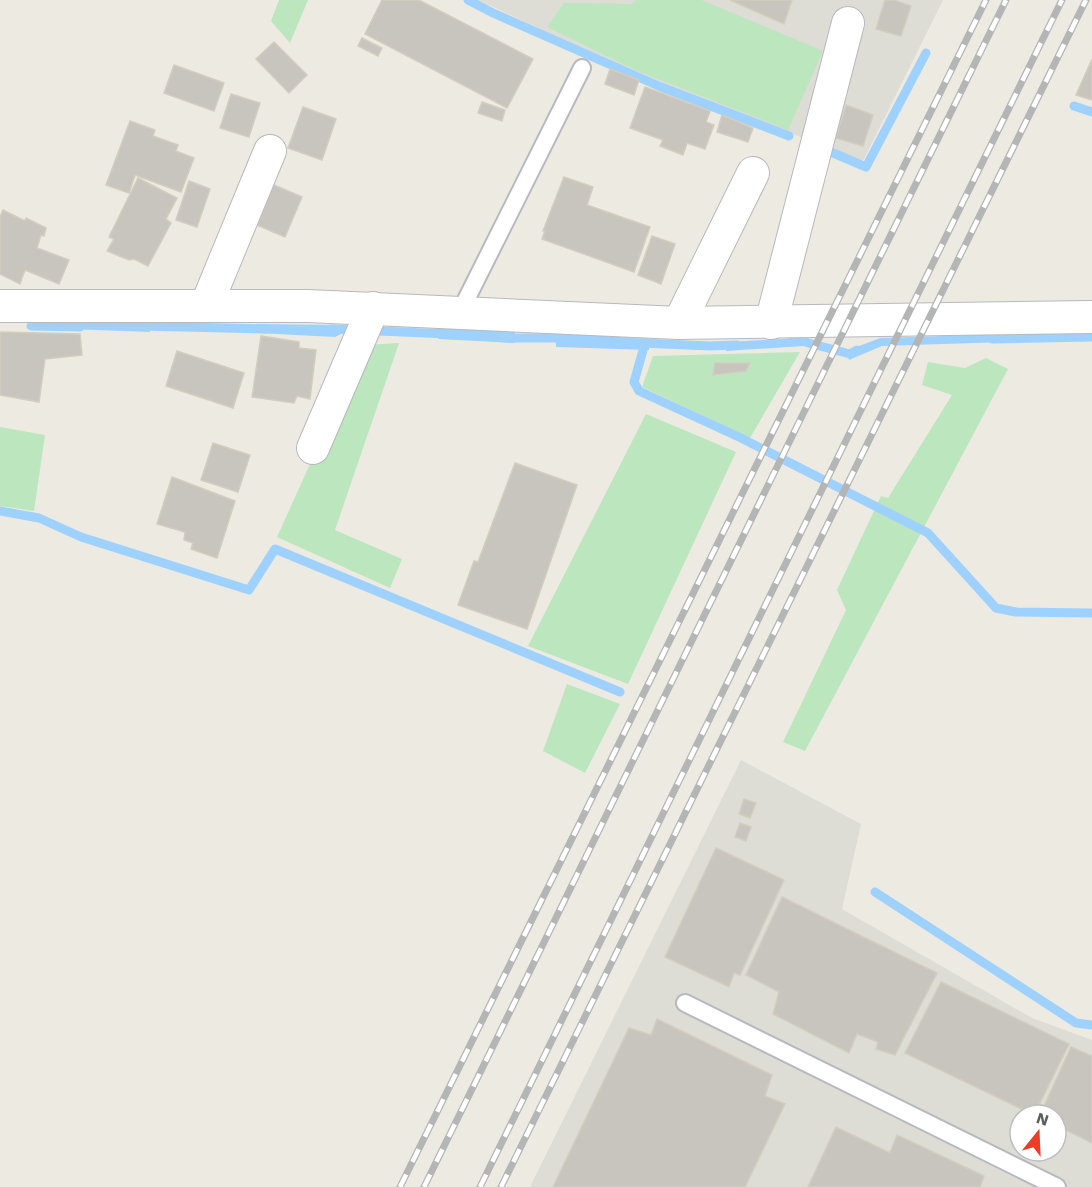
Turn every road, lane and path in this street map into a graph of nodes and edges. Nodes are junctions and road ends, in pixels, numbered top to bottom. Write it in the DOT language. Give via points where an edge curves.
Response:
graph roads {
  1 [pos="848,23"];
  2 [pos="582,68"];
  3 [pos="270,152"];
  4 [pos="753,172"];
  5 [pos="0,306"];
  6 [pos="206,306"];
  7 [pos="373,308"];
  8 [pos="1090,311"];
  9 [pos="460,312"];
  10 [pos="680,323"];
  11 [pos="771,323"];
  12 [pos="313,448"];
  13 [pos="685,1003"];
  14 [pos="1057,1187"];
  1 -- 11 [label="street"];
  2 -- 9 [label="lane"];
  3 -- 6 [label="street"];
  4 -- 10 [label="street"];
  5 -- 6 [label="street"];
  6 -- 7 [label="street"];
  7 -- 9 [label="street"];
  7 -- 12 [label="street"];
  8 -- 11 [label="street" via="966,320"];
  9 -- 10 [label="street"];
  10 -- 11 [label="street"];
  13 -- 14 [label="lane"];
}
